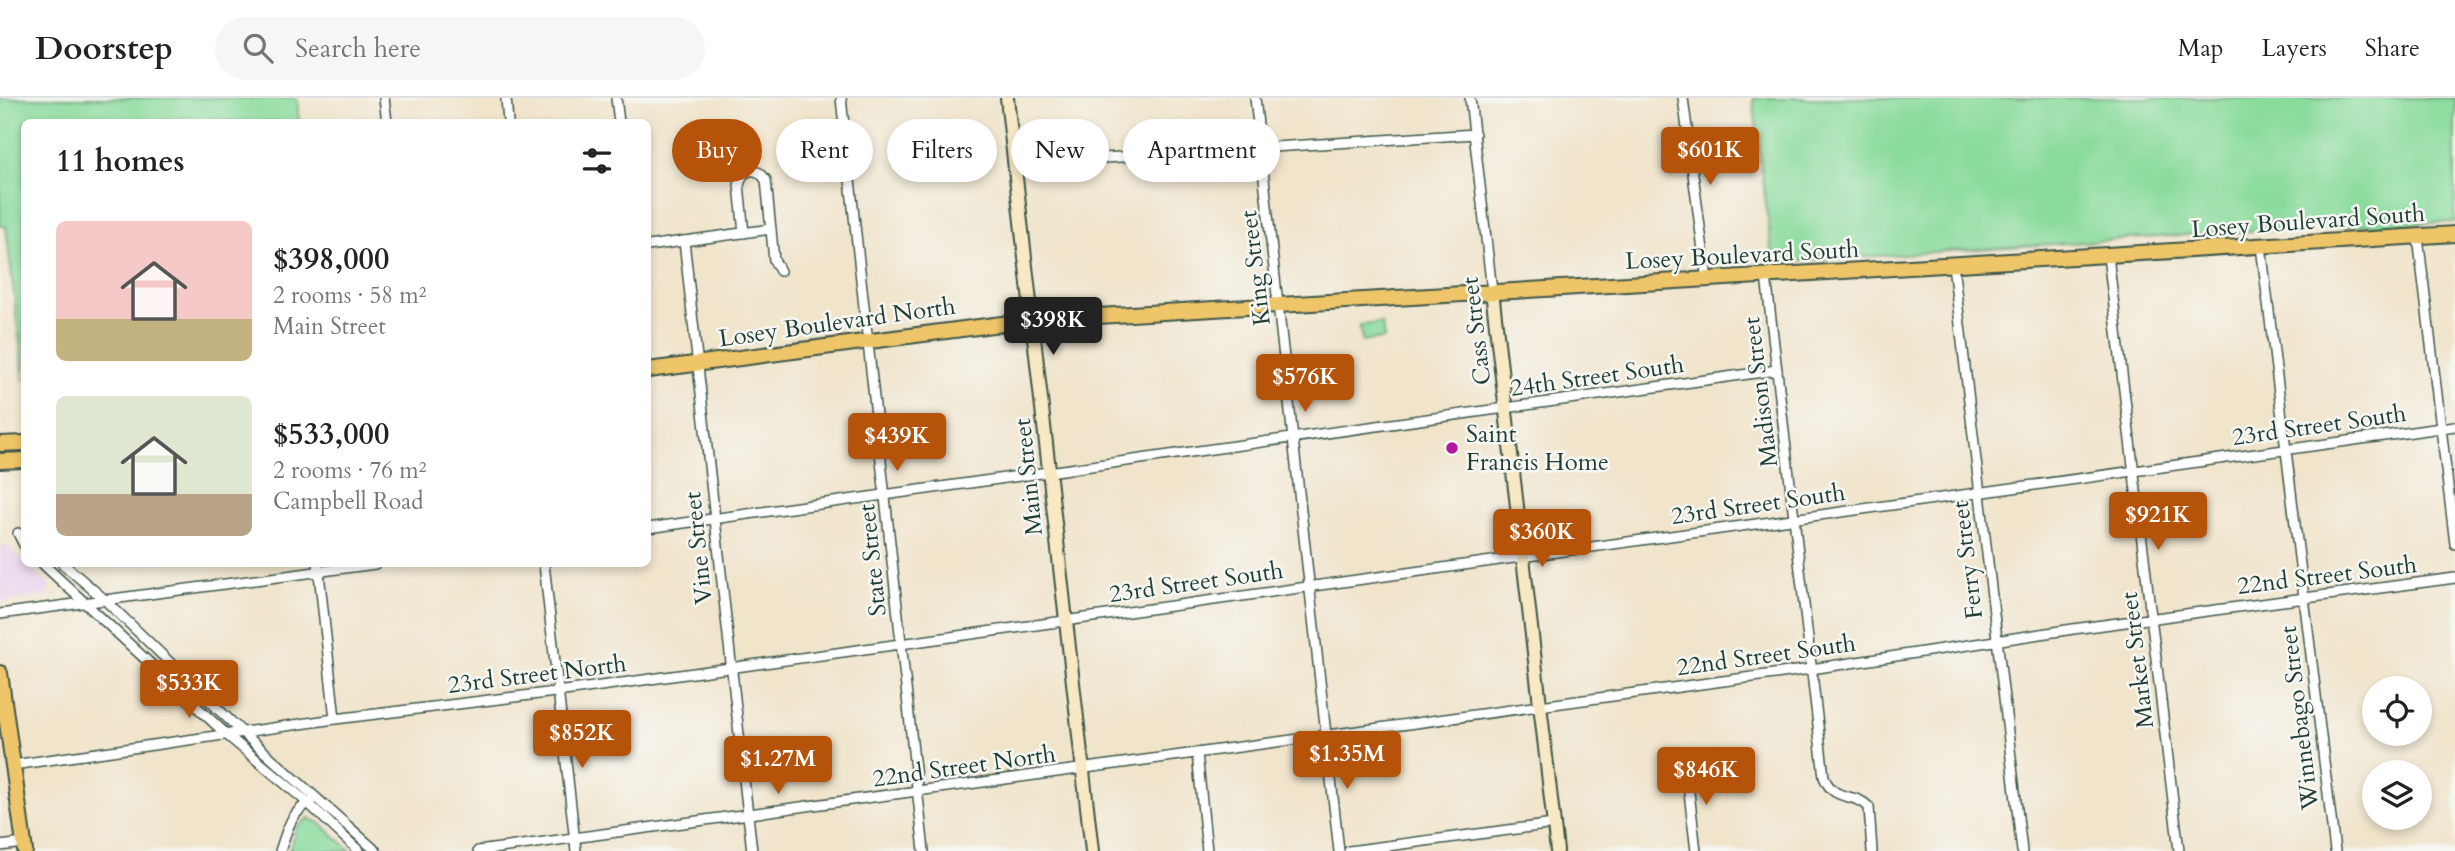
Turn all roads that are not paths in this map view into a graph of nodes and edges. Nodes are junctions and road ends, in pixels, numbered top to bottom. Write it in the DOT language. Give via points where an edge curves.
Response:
graph roads {
  1 [pos="384,98"];
  2 [pos="506,98"];
  3 [pos="617,98"];
  4 [pos="841,98"];
  5 [pos="1007,98"];
  6 [pos="1255,98"];
  7 [pos="1471,98"];
  8 [pos="1683,98"];
  9 [pos="387,119"];
  10 [pos="508,119"];
  11 [pos="619,119"];
  12 [pos="1257,119"];
  13 [pos="1011,129"];
  14 [pos="1475,134"];
  15 [pos="1280,145"];
  16 [pos="1018,182"];
  17 [pos="1264,182"];
  18 [pos="771,229"];
  19 [pos="744,233"];
  20 [pos="2455,234"];
  21 [pos="2417,237"];
  22 [pos="684,241"];
  23 [pos="651,246"];
  24 [pos="2261,246"];
  25 [pos="2109,256"];
  26 [pos="1953,265"];
  27 [pos="780,271"];
  28 [pos="1766,276"];
  29 [pos="1707,280"];
  30 [pos="1492,291"];
  31 [pos="1279,304"];
  32 [pos="1032,320"];
  33 [pos="867,340"];
  34 [pos="697,364"];
  35 [pos="651,370"];
  36 [pos="1777,370"];
  37 [pos="1506,409"];
  38 [pos="2455,426"];
  39 [pos="2440,428"];
  40 [pos="1293,438"];
  41 [pos="21,443"];
  42 [pos="0,444"];
  43 [pos="2286,450"];
  44 [pos="2134,470"];
  45 [pos="1049,472"];
  46 [pos="1979,492"];
  47 [pos="885,495"];
  48 [pos="715,519"];
  49 [pos="1795,519"];
  50 [pos="651,528"];
  51 [pos="2455,544"];
  52 [pos="1524,556"];
  53 [pos="46,567"];
  54 [pos="67,567"];
  55 [pos="318,567"];
  56 [pos="544,567"];
  57 [pos="2455,578"];
  58 [pos="1309,586"];
  59 [pos="2304,598"];
  60 [pos="104,599"];
  61 [pos="83,601"];
  62 [pos="0,614"];
  63 [pos="2151,619"];
  64 [pos="1066,620"];
  65 [pos="1996,640"];
  66 [pos="901,643"];
  67 [pos="731,667"];
  68 [pos="1811,669"];
  69 [pos="0,673"];
  70 [pos="558,692"];
  71 [pos="1541,705"];
  72 [pos="3,713"];
  73 [pos="335,719"];
  74 [pos="243,733"];
  75 [pos="1326,734"];
  76 [pos="227,735"];
  77 [pos="1197,753"];
  78 [pos="13,765"];
  79 [pos="1686,767"];
  80 [pos="1082,769"];
  81 [pos="918,792"];
  82 [pos="319,799"];
  83 [pos="308,803"];
  84 [pos="747,815"];
  85 [pos="1554,824"];
  86 [pos="574,838"];
  87 [pos="0,846"];
  88 [pos="25,847"];
  89 [pos="280,851"];
  90 [pos="359,851"];
  91 [pos="376,851"];
  92 [pos="478,851"];
  93 [pos="576,851"];
  94 [pos="752,851"];
  95 [pos="924,851"];
  96 [pos="1092,851"];
  97 [pos="1207,851"];
  98 [pos="1339,851"];
  99 [pos="1349,851"];
  100 [pos="1557,851"];
  101 [pos="1696,851"];
  102 [pos="1872,851"];
  103 [pos="2022,851"];
  104 [pos="2179,851"];
  105 [pos="2335,851"];
  1 -- 9 [label="street"];
  2 -- 10 [label="street"];
  3 -- 11 [label="street"];
  4 -- 33 [label="street, State Street"];
  5 -- 13 [label="street, Main Street"];
  6 -- 12 [label="street, King Street"];
  7 -- 14 [label="street, Cass Street"];
  8 -- 29 [label="street"];
  14 -- 15 [label="street"];
  14 -- 30 [label="street, Cass Street"];
  16 -- 32 [label="street, Main Street"];
  17 -- 31 [label="street, King Street"];
  18 -- 19 [label="street"];
  18 -- 19 [label="street" via="766,180 757,171 747,170 739,185"];
  18 -- 27 [label="street" via="774,260"];
  19 -- 22 [label="street"];
  20 -- 21 [label="main road, Losey Boulevard South"];
  21 -- 24 [label="main road, Losey Boulevard South"];
  21 -- 39 [label="street"];
  22 -- 23 [label="street"];
  22 -- 34 [label="street, Vine Street"];
  24 -- 25 [label="main road, Losey Boulevard South"];
  24 -- 43 [label="street, Winnebago Street"];
  25 -- 26 [label="main road, Losey Boulevard South"];
  25 -- 44 [label="street, Market Street"];
  26 -- 28 [label="main road, Losey Boulevard South"];
  26 -- 46 [label="street, Ferry Street"];
  28 -- 29 [label="main road, Losey Boulevard South"];
  28 -- 36 [label="street, Madison Street"];
  29 -- 30 [label="main road, Losey Boulevard South"];
  30 -- 31 [label="main road, Losey Boulevard South"];
  30 -- 37 [label="street, Cass Street"];
  31 -- 32 [label="main road, Losey Boulevard South"];
  31 -- 40 [label="street, King Street"];
  32 -- 33 [label="main road, Losey Boulevard North"];
  32 -- 45 [label="street, Main Street"];
  33 -- 34 [label="main road, Losey Boulevard North"];
  33 -- 47 [label="street, State Street"];
  34 -- 35 [label="main road, Losey Boulevard North"];
  34 -- 48 [label="street, Vine Street"];
  36 -- 37 [label="street, 24th Street South"];
  36 -- 49 [label="street, Madison Street"];
  37 -- 40 [label="street, 24th Street South"];
  37 -- 52 [label="street, Cass Street"];
  38 -- 39 [label="street, 23rd Street South"];
  39 -- 43 [label="street, 23rd Street South"];
  39 -- 51 [label="street"];
  40 -- 45 [label="street, 24th Street South"];
  40 -- 58 [label="street, King Street"];
  41 -- 42 [label="main road"];
  43 -- 44 [label="street, 23rd Street South"];
  43 -- 59 [label="street, Winnebago Street"];
  44 -- 46 [label="street, 23rd Street South"];
  44 -- 63 [label="street, Market Street"];
  45 -- 47 [label="street, 24th Street South"];
  45 -- 64 [label="street, Main Street"];
  46 -- 49 [label="street, 23rd Street South"];
  46 -- 65 [label="street, Ferry Street"];
  47 -- 48 [label="street, 24th Street South"];
  47 -- 66 [label="street, State Street"];
  48 -- 50 [label="street, 24th Street South"];
  48 -- 67 [label="street, Vine Street"];
  49 -- 52 [label="street, 23rd Street South"];
  49 -- 68 [label="street, Madison Street"];
  52 -- 58 [label="street, 23rd Street South"];
  52 -- 71 [label="street, Cass Street"];
  53 -- 61 [label="street"];
  54 -- 60 [label="street"];
  55 -- 60 [label="street"];
  55 -- 73 [label="street"];
  56 -- 70 [label="street"];
  57 -- 59 [label="street, 22nd Street South"];
  58 -- 64 [label="street, 23rd Street South"];
  58 -- 75 [label="street, King Street"];
  59 -- 63 [label="street, 22nd Street South"];
  59 -- 105 [label="street, Winnebago Street"];
  60 -- 61 [label="street"];
  60 -- 74 [label="street"];
  61 -- 62 [label="street"];
  61 -- 76 [label="street"];
  63 -- 65 [label="street, 22nd Street South"];
  63 -- 104 [label="street, Market Street"];
  64 -- 66 [label="street, 23rd Street North"];
  64 -- 80 [label="street, Main Street"];
  65 -- 68 [label="street, 22nd Street South"];
  65 -- 103 [label="street, Ferry Street"];
  66 -- 67 [label="street, 23rd Street North"];
  66 -- 81 [label="street, State Street"];
  67 -- 70 [label="street, 23rd Street North"];
  67 -- 84 [label="street, Vine Street"];
  68 -- 71 [label="street, 22nd Street South"];
  68 -- 102 [label="street, Madison Street" via="1827,786 1870,807"];
  69 -- 72 [label="main road"];
  70 -- 73 [label="street, 23rd Street North"];
  70 -- 86 [label="street"];
  71 -- 75 [label="street, 22nd Street South"];
  71 -- 85 [label="street, Cass Street"];
  72 -- 78 [label="main road"];
  73 -- 74 [label="street, 23rd Street North"];
  74 -- 76 [label="street, 23rd Street North"];
  74 -- 82 [label="street"];
  75 -- 77 [label="street, 22nd Street South"];
  75 -- 98 [label="street, King Street"];
  76 -- 78 [label="street, 23rd Street North"];
  76 -- 83 [label="street"];
  77 -- 80 [label="street, 22nd Street South"];
  77 -- 97 [label="street"];
  78 -- 88 [label="main road"];
  79 -- 101 [label="street"];
  80 -- 81 [label="street, 22nd Street North"];
  80 -- 96 [label="street, Main Street"];
  81 -- 84 [label="street, 22nd Street North"];
  81 -- 95 [label="street, State Street"];
  82 -- 83 [label="street"];
  82 -- 91 [label="street"];
  83 -- 89 [label="street" via="293,816"];
  83 -- 90 [label="street"];
  84 -- 86 [label="street, 22nd Street North"];
  84 -- 94 [label="street, Vine Street"];
  85 -- 99 [label="street"];
  85 -- 100 [label="street, Cass Street"];
  86 -- 92 [label="street, 22nd Street North"];
  86 -- 93 [label="street"];
  87 -- 88 [label="street"];
}
